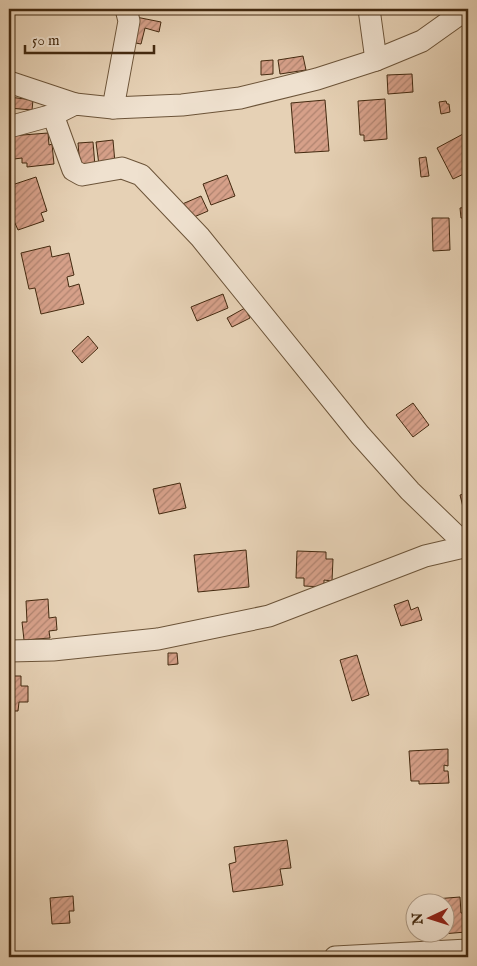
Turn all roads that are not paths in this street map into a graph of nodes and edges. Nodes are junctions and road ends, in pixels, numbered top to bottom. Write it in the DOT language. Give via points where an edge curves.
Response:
graph roads {
  1 [pos="126,9"];
  2 [pos="369,9"];
  3 [pos="467,9"];
  4 [pos="376,60"];
  5 [pos="9,82"];
  6 [pos="75,104"];
  7 [pos="114,108"];
  8 [pos="53,115"];
  9 [pos="9,127"];
  10 [pos="467,545"];
  11 [pos="9,651"];
  12 [pos="468,950"];
  13 [pos="335,957"];
  1 -- 7 [label="street" via="129,21"];
  2 -- 4 [label="street"];
  3 -- 4 [label="street" via="422,42"];
  4 -- 7 [label="street" via="317,80 240,98"];
  5 -- 6 [label="street"];
  6 -- 7 [label="street"];
  6 -- 8 [label="street"];
  8 -- 9 [label="street"];
  8 -- 10 [label="street" via="73,170 82,175 122,168 141,175 200,237 410,491"];
  10 -- 11 [label="street" via="425,556 269,616 158,640"];
  12 -- 13 [label="street"];
}
